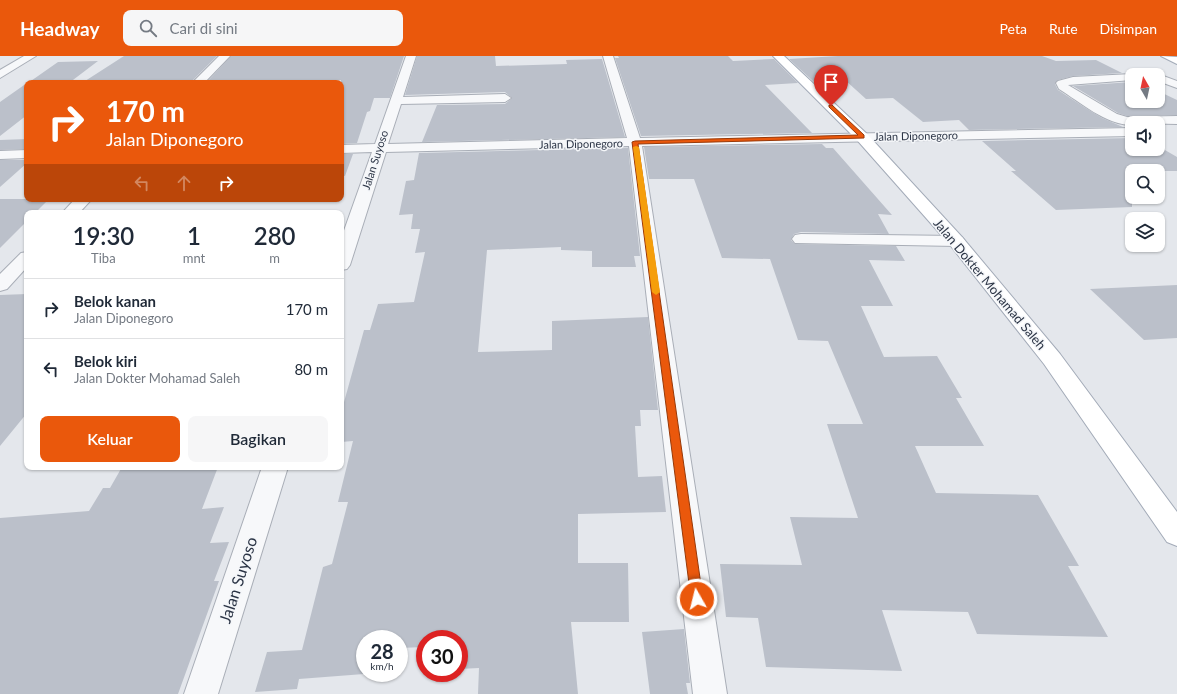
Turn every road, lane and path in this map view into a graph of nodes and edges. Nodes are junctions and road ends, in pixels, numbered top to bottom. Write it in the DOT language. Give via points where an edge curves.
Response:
graph roads {
  1 [pos="31,56"];
  2 [pos="225,56"];
  3 [pos="411,56"];
  4 [pos="608,56"];
  5 [pos="778,56"];
  6 [pos="1166,56"];
  7 [pos="1177,61"];
  8 [pos="0,75"];
  9 [pos="1125,77"];
  10 [pos="1165,79"];
  11 [pos="201,80"];
  12 [pos="1177,83"];
  13 [pos="505,98"];
  14 [pos="396,101"];
  15 [pos="1177,120"];
  16 [pos="1125,132"];
  17 [pos="1165,132"];
  18 [pos="1177,132"];
  19 [pos="862,137"];
  20 [pos="635,142"];
  21 [pos="379,148"];
  22 [pos="344,149"];
  23 [pos="24,154"];
  24 [pos="0,155"];
  25 [pos="81,202"];
  26 [pos="73,210"];
  27 [pos="801,239"];
  28 [pos="956,242"];
  29 [pos="344,256"];
  30 [pos="24,260"];
  31 [pos="0,285"];
  32 [pos="274,470"];
  33 [pos="1177,534"];
  34 [pos="200,694"];
  35 [pos="710,694"];
  1 -- 8 [label="street"];
  2 -- 11 [label="street"];
  3 -- 14 [label="street, Jalan Suyoso"];
  4 -- 20 [label="street"];
  5 -- 19 [label="main road, Jalan Dokter Mohamad Saleh"];
  6 -- 7 [label="main road"];
  9 -- 15 [label="street" via="1072,80 1062,83 1064,87 1122,120"];
  10 -- 12 [label="street"];
  13 -- 14 [label="street"];
  14 -- 21 [label="street, Jalan Suyoso"];
  16 -- 19 [label="street, Jalan Diponegoro"];
  17 -- 18 [label="street"];
  19 -- 20 [label="street, Jalan Diponegoro"];
  19 -- 28 [label="main road, Jalan Dokter Mohamad Saleh"];
  20 -- 21 [label="street, Jalan Diponegoro"];
  20 -- 35 [label="street"];
  21 -- 22 [label="street, Jalan Diponegoro"];
  21 -- 29 [label="street, Jalan Suyoso"];
  23 -- 24 [label="street"];
  25 -- 26 [label="street"];
  27 -- 28 [label="street"];
  28 -- 33 [label="main road, Jalan Dokter Mohamad Saleh" via="1052,359"];
  30 -- 31 [label="street"];
  32 -- 34 [label="street, Jalan Suyoso"];
}
